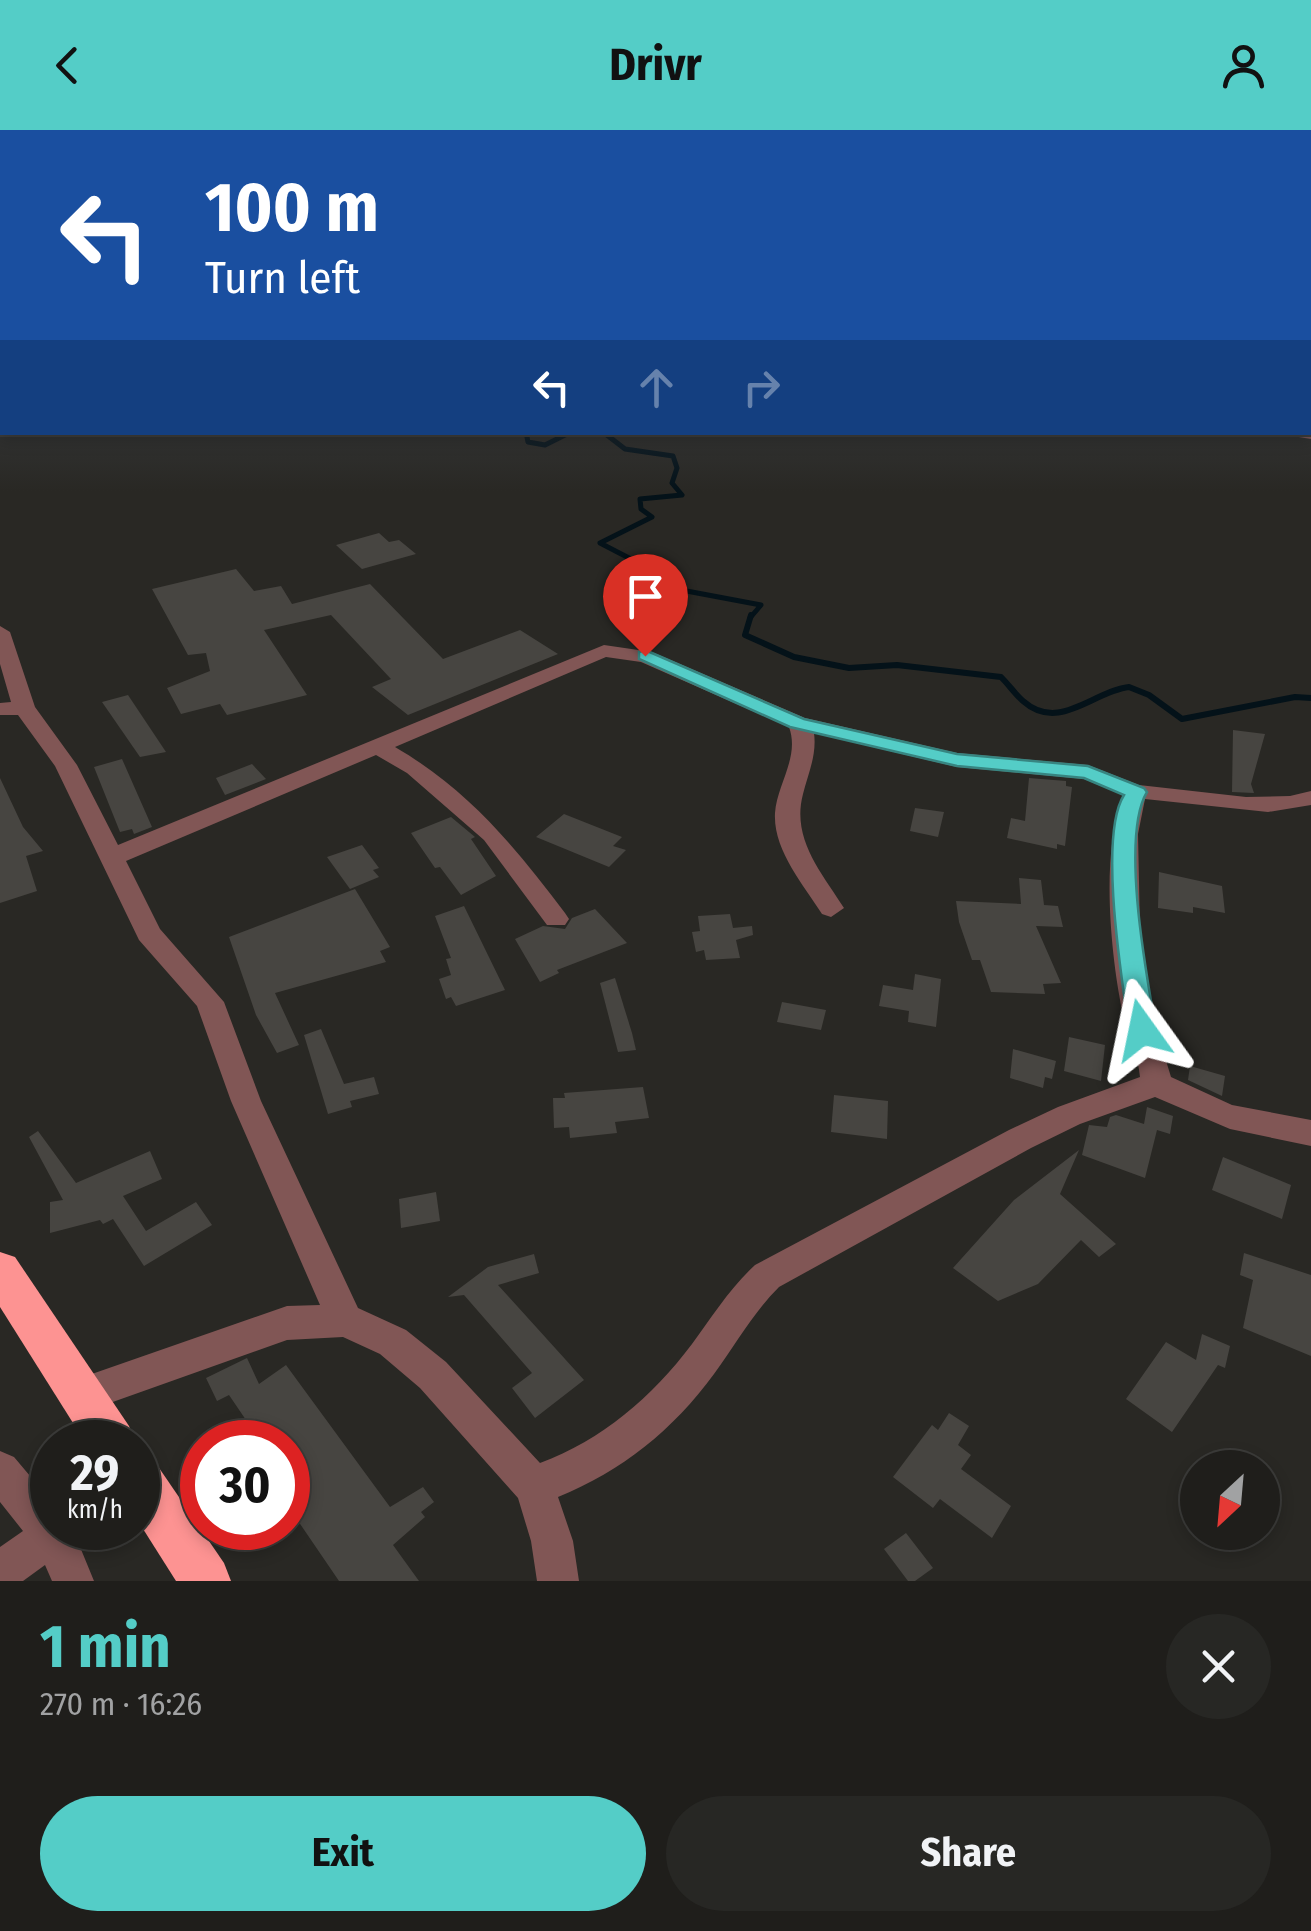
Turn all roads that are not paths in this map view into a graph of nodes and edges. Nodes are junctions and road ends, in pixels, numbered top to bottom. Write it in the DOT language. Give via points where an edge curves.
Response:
graph roads {
  1 [pos="0,632"];
  2 [pos="12,708"];
  3 [pos="798,723"];
  4 [pos="376,745"];
  5 [pos="1136,792"];
  6 [pos="1311,798"];
  7 [pos="112,857"];
  8 [pos="831,908"];
  9 [pos="556,920"];
  10 [pos="1156,1082"];
  11 [pos="1311,1132"];
  12 [pos="0,1270"];
  13 [pos="345,1320"];
  14 [pos="79,1396"];
  15 [pos="96,1420"];
  16 [pos="0,1471"];
  17 [pos="534,1486"];
  18 [pos="30,1502"];
  19 [pos="160,1512"];
  20 [pos="32,1550"];
  21 [pos="64,1550"];
  22 [pos="0,1572"];
  23 [pos="73,1581"];
  24 [pos="206,1581"];
  25 [pos="558,1581"];
  1 -- 2 [label="street"];
  2 -- 7 [label="street" via="66,764"];
  3 -- 4 [label="street" via="645,656 604,651"];
  3 -- 5 [label="street" via="957,760 1088,772"];
  3 -- 8 [label="street" via="806,744 787,818 794,848"];
  4 -- 7 [label="street"];
  4 -- 9 [label="street" via="416,768 493,834"];
  5 -- 6 [label="street" via="1265,806"];
  5 -- 10 [label="street" via="1130,802 1124,917 1136,1009"];
  7 -- 13 [label="street" via="149,934 210,1002 246,1101"];
  10 -- 11 [label="street" via="1242,1123"];
  10 -- 17 [label="street" via="1035,1132 767,1276 666,1406 580,1470"];
  12 -- 14 [label="highway"];
  13 -- 14 [label="street" via="287,1323"];
  13 -- 17 [label="street" via="394,1342 433,1376"];
  14 -- 15 [label="highway"];
  16 -- 18 [label="street"];
  17 -- 25 [label="street"];
  19 -- 24 [label="highway"];
  20 -- 22 [label="street"];
  21 -- 23 [label="street"];
}
